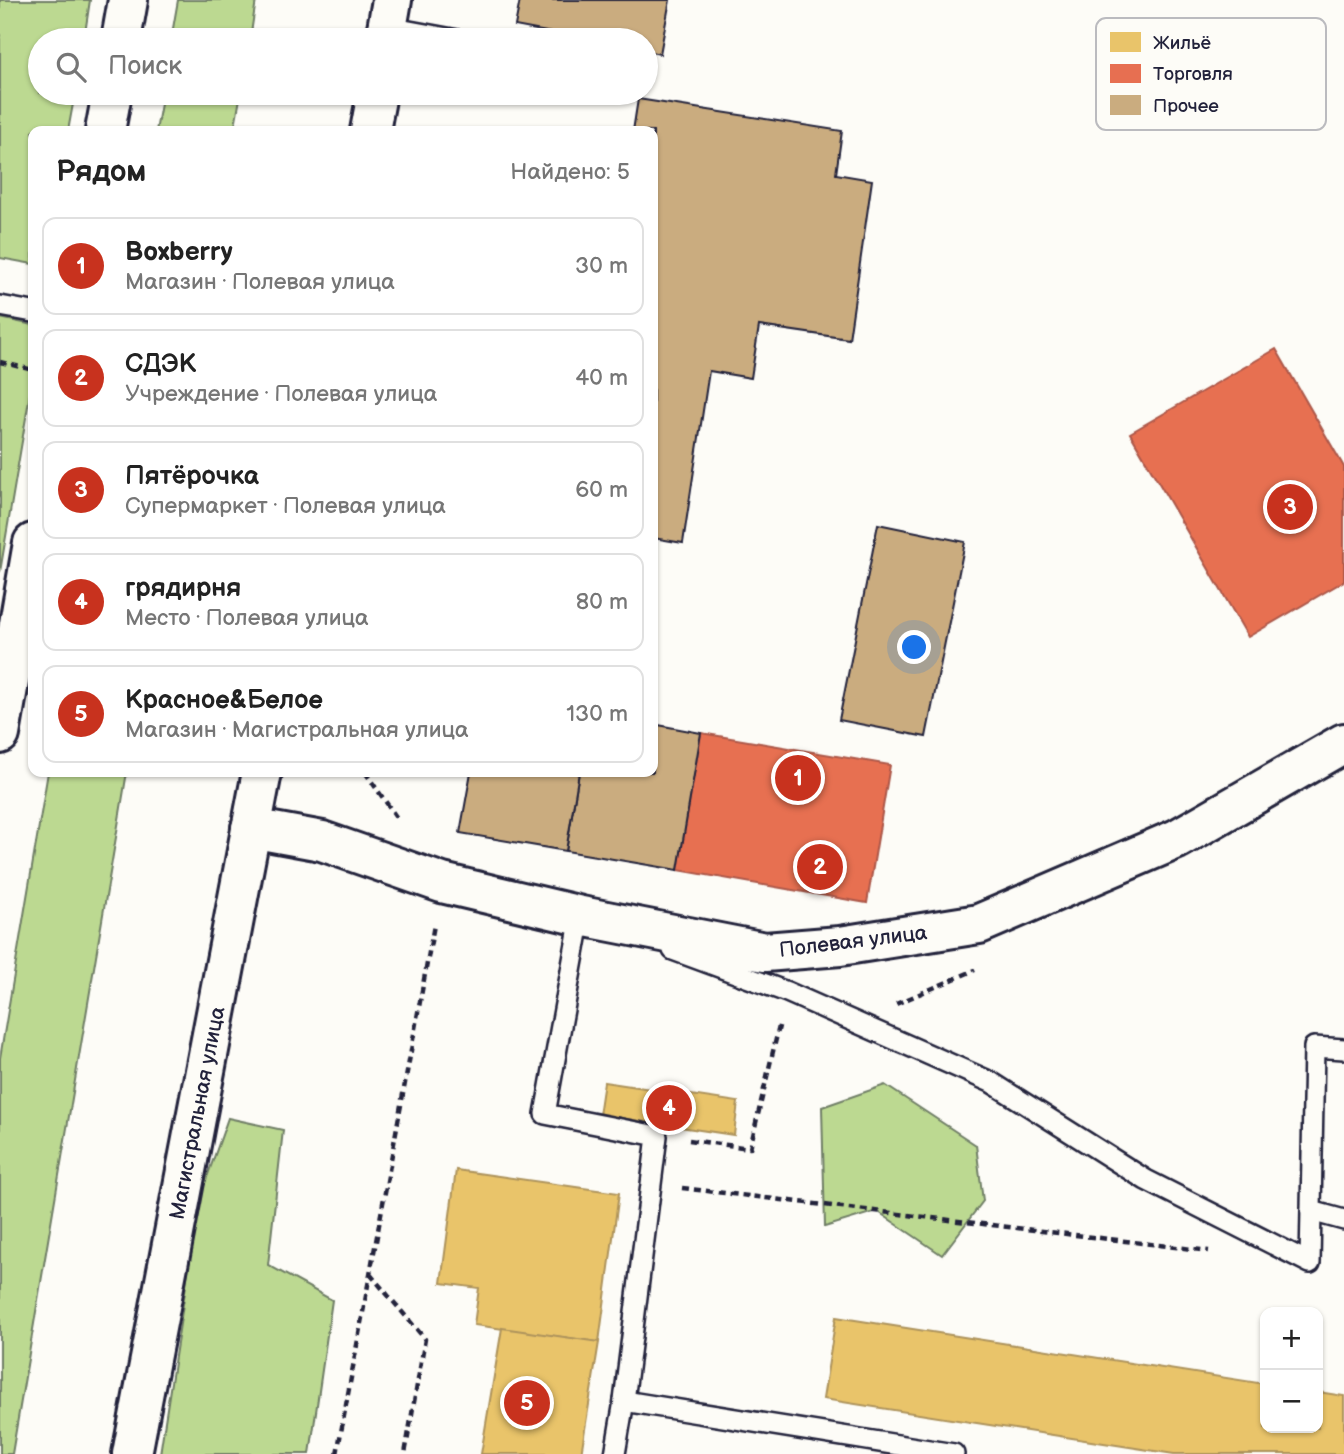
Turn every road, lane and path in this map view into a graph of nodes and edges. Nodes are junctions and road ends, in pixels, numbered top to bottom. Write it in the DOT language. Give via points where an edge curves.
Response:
graph roads {
  1 [pos="128,0"];
  2 [pos="388,23"];
  3 [pos="123,28"];
  4 [pos="409,28"];
  5 [pos="110,105"];
  6 [pos="375,105"];
  7 [pos="106,126"];
  8 [pos="371,126"];
  9 [pos="0,306"];
  10 [pos="28,311"];
  11 [pos="0,362"];
  12 [pos="28,369"];
  13 [pos="28,572"];
  14 [pos="0,734"];
  15 [pos="1344,743"];
  16 [pos="261,777"];
  17 [pos="368,777"];
  18 [pos="403,827"];
  19 [pos="251,828"];
  20 [pos="442,883"];
  21 [pos="581,916"];
  22 [pos="787,992"];
  23 [pos="1344,1049"];
  24 [pos="657,1136"];
  25 [pos="651,1184"];
  26 [pos="1311,1211"];
  27 [pos="1344,1220"];
  28 [pos="1214,1251"];
  29 [pos="370,1273"];
  30 [pos="624,1401"];
  31 [pos="132,1454"];
  32 [pos="337,1454"];
  33 [pos="405,1454"];
  34 [pos="615,1454"];
  35 [pos="954,1454"];
  1 -- 3 [label="street"];
  2 -- 4 [label="lane"];
  5 -- 7 [label="street"];
  6 -- 8 [label="street"];
  9 -- 10 [label="lane"];
  11 -- 12 [label="path"];
  13 -- 14 [label="street"];
  15 -- 21 [label="street, Полевая улица" via="1177,839 979,924 841,946 765,952"];
  16 -- 19 [label="street, Магистральная улица"];
  17 -- 18 [label="path"];
  19 -- 20 [label="street, Полевая улица" via="323,841"];
  19 -- 31 [label="street, Магистральная улица"];
  20 -- 21 [label="street, Полевая улица"];
  20 -- 29 [label="path"];
  21 -- 22 [label="lane"];
  21 -- 24 [label="lane" via="545,1114"];
  22 -- 24 [label="path" via="750,1148"];
  22 -- 26 [label="lane" via="991,1082 1146,1180 1310,1263"];
  23 -- 26 [label="lane" via="1314,1047"];
  24 -- 25 [label="lane"];
  25 -- 28 [label="path"];
  25 -- 30 [label="lane"];
  26 -- 27 [label="lane"];
  29 -- 32 [label="path"];
  29 -- 33 [label="path" via="425,1339"];
  30 -- 34 [label="lane"];
  30 -- 35 [label="lane"];
}
